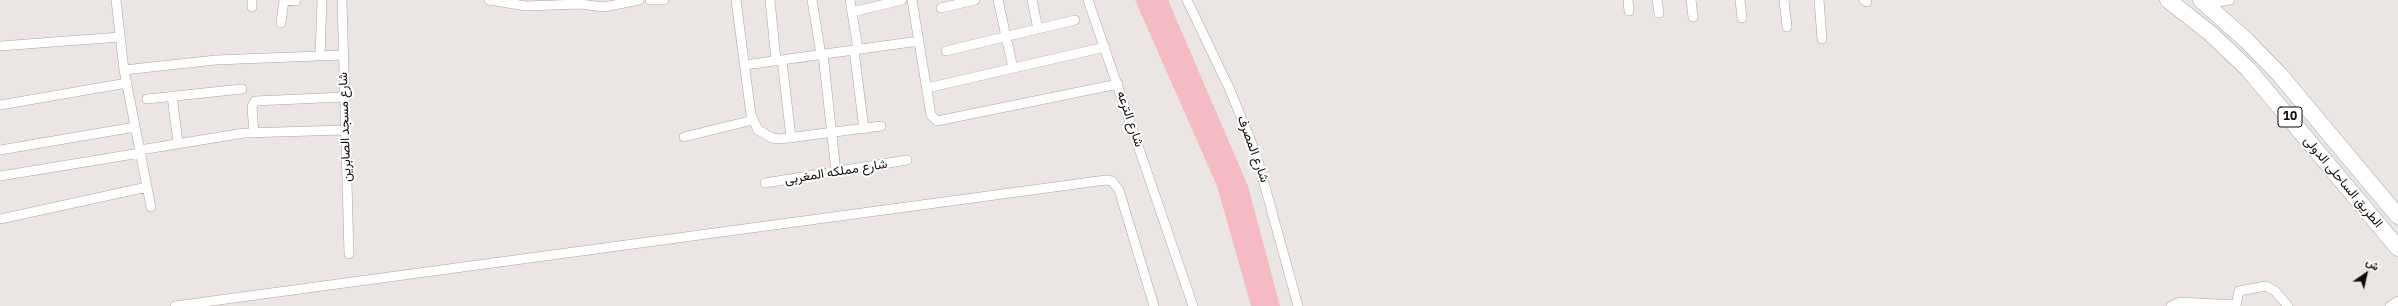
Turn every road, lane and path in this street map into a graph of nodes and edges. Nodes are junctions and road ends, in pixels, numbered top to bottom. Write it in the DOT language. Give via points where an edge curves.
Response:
graph roads {
  1 [pos="116,0"];
  2 [pos="284,0"];
  3 [pos="322,0"];
  4 [pos="342,0"];
  5 [pos="348,0"];
  6 [pos="489,0"];
  7 [pos="638,0"];
  8 [pos="650,0"];
  9 [pos="664,0"];
  10 [pos="736,0"];
  11 [pos="770,0"];
  12 [pos="812,0"];
  13 [pos="850,0"];
  14 [pos="902,0"];
  15 [pos="912,0"];
  16 [pos="975,0"];
  17 [pos="998,0"];
  18 [pos="1032,0"];
  19 [pos="1088,0"];
  20 [pos="1187,0"];
  21 [pos="1628,0"];
  22 [pos="1657,0"];
  23 [pos="1691,0"];
  24 [pos="1740,0"];
  25 [pos="1784,0"];
  26 [pos="1819,0"];
  27 [pos="2168,0"];
  28 [pos="2230,0"];
  29 [pos="296,1"];
  30 [pos="2204,2"];
  31 [pos="596,3"];
  32 [pos="941,8"];
  33 [pos="1629,11"];
  34 [pos="852,12"];
  35 [pos="1659,13"];
  36 [pos="1693,17"];
  37 [pos="1742,18"];
  38 [pos="1074,20"];
  39 [pos="281,23"];
  40 [pos="1788,27"];
  41 [pos="1038,29"];
  42 [pos="1006,36"];
  43 [pos="120,37"];
  44 [pos="1822,39"];
  45 [pos="919,41"];
  46 [pos="0,46"];
  47 [pos="1105,47"];
  48 [pos="856,50"];
  49 [pos="946,51"];
  50 [pos="822,54"];
  51 [pos="343,55"];
  52 [pos="320,56"];
  53 [pos="779,60"];
  54 [pos="745,65"];
  55 [pos="1013,68"];
  56 [pos="124,70"];
  57 [pos="127,83"];
  58 [pos="1118,84"];
  59 [pos="242,88"];
  60 [pos="927,88"];
  61 [pos="172,96"];
  62 [pos="344,97"];
  63 [pos="147,99"];
  64 [pos="0,105"];
  65 [pos="753,120"];
  66 [pos="881,126"];
  67 [pos="135,127"];
  68 [pos="864,129"];
  69 [pos="345,130"];
  70 [pos="254,133"];
  71 [pos="831,133"];
  72 [pos="684,137"];
  73 [pos="791,138"];
  74 [pos="178,143"];
  75 [pos="0,150"];
  76 [pos="140,151"];
  77 [pos="908,160"];
  78 [pos="836,172"];
  79 [pos="0,176"];
  80 [pos="765,183"];
  81 [pos="147,186"];
  82 [pos="151,207"];
  83 [pos="2398,216"];
  84 [pos="0,219"];
  85 [pos="2398,248"];
  86 [pos="349,254"];
  87 [pos="2398,301"];
  88 [pos="175,306"];
  89 [pos="1154,306"];
  90 [pos="1193,306"];
  91 [pos="1298,306"];
  92 [pos="2171,306"];
  93 [pos="2236,306"];
  94 [pos="2288,306"];
  95 [pos="2390,306"];
  1 -- 43 [label="street"];
  2 -- 29 [label="street"];
  2 -- 39 [label="street"];
  3 -- 52 [label="street"];
  4 -- 5 [label="street"];
  4 -- 51 [label="street, شارع مسجد الصابرين"];
  6 -- 31 [label="street" via="526,6"];
  7 -- 31 [label="street" via="612,6"];
  8 -- 9 [label="street"];
  10 -- 54 [label="street"];
  11 -- 53 [label="street"];
  12 -- 50 [label="street"];
  13 -- 34 [label="street"];
  14 -- 34 [label="street"];
  15 -- 45 [label="street"];
  16 -- 32 [label="street"];
  17 -- 42 [label="street"];
  18 -- 41 [label="street"];
  19 -- 47 [label="street, شارع الترعه"];
  20 -- 91 [label="street, شارع المصرف" via="1230,90 1256,154"];
  21 -- 33 [label="street"];
  22 -- 35 [label="street"];
  23 -- 36 [label="street"];
  24 -- 37 [label="street"];
  25 -- 40 [label="street"];
  26 -- 44 [label="street"];
  27 -- 85 [label="highway, الطريق الساحلى الدولى / 10" via="2210,33 2248,69"];
  28 -- 30 [label="street"];
  30 -- 83 [label="highway, الطريق الساحلى الدولى / 10" via="2280,75"];
  34 -- 48 [label="street"];
  38 -- 41 [label="street"];
  41 -- 42 [label="street"];
  42 -- 49 [label="street"];
  42 -- 55 [label="street"];
  43 -- 46 [label="street"];
  43 -- 56 [label="street"];
  45 -- 48 [label="street"];
  45 -- 60 [label="street"];
  47 -- 55 [label="street"];
  47 -- 58 [label="street, شارع الترعه"];
  48 -- 50 [label="street"];
  48 -- 68 [label="street"];
  50 -- 53 [label="street"];
  50 -- 71 [label="street"];
  51 -- 52 [label="street"];
  51 -- 62 [label="street, شارع مسجد الصابرين"];
  52 -- 56 [label="street" via="216,60"];
  53 -- 54 [label="street"];
  53 -- 73 [label="street"];
  54 -- 65 [label="street"];
  55 -- 60 [label="street"];
  56 -- 57 [label="street"];
  57 -- 64 [label="street"];
  57 -- 67 [label="street"];
  58 -- 60 [label="street" via="941,122 933,119"];
  58 -- 90 [label="street, شارع الترعه"];
  59 -- 61 [label="street"];
  61 -- 63 [label="street"];
  61 -- 74 [label="street"];
  62 -- 69 [label="street, شارع مسجد الصابرين"];
  62 -- 70 [label="street" via="255,101 252,108"];
  65 -- 72 [label="street"];
  65 -- 73 [label="street" via="764,135 780,139"];
  66 -- 68 [label="street"];
  67 -- 75 [label="street"];
  67 -- 76 [label="street"];
  68 -- 71 [label="street"];
  69 -- 70 [label="street"];
  69 -- 86 [label="street, شارع مسجد الصابرين"];
  70 -- 74 [label="street"];
  71 -- 73 [label="street"];
  71 -- 78 [label="street"];
  74 -- 76 [label="street"];
  76 -- 79 [label="street"];
  76 -- 81 [label="street"];
  77 -- 78 [label="street, شارع مملكه المغربى"];
  78 -- 80 [label="street, شارع مملكه المغربى"];
  81 -- 82 [label="street"];
  81 -- 84 [label="street"];
  87 -- 95 [label="street"];
  88 -- 89 [label="street" via="1106,180 1117,184"];
  92 -- 93 [label="street" via="2180,302"];
  93 -- 94 [label="street" via="2239,291 2266,286 2275,291"];
}
